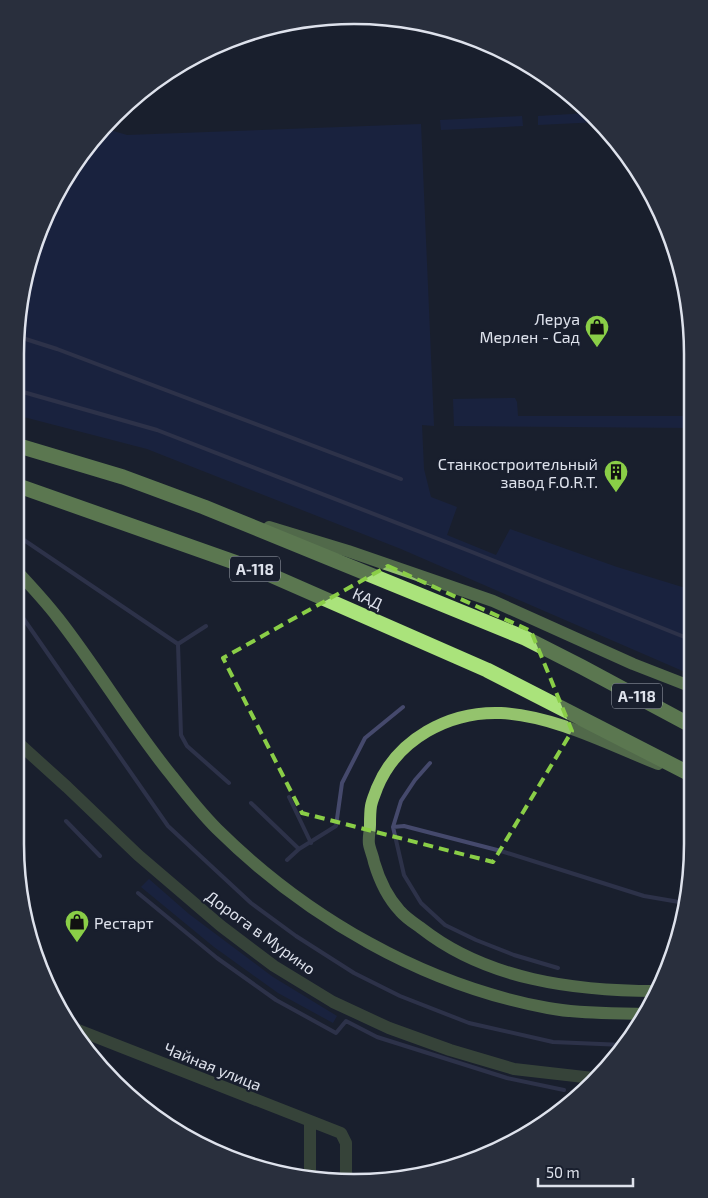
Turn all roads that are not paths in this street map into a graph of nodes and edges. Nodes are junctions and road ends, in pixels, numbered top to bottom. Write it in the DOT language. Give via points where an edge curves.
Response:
graph roads {
  1 [pos="24,447"];
  2 [pos="24,488"];
  3 [pos="204,507"];
  4 [pos="24,579"];
  5 [pos="684,684"];
  6 [pos="684,722"];
  7 [pos="24,748"];
  8 [pos="684,773"];
  9 [pos="684,774"];
  10 [pos="650,991"];
  11 [pos="637,1014"];
  12 [pos="82,1032"];
  13 [pos="588,1077"];
  14 [pos="310,1122"];
  15 [pos="310,1171"];
  16 [pos="346,1174"];
  1 -- 3 [label="highway, КАД / А-118" via="123,477"];
  2 -- 8 [label="highway, КАД / А-118" via="268,574 487,670"];
  3 -- 5 [label="main road" via="348,551 493,601"];
  3 -- 6 [label="highway, КАД / А-118" via="525,638"];
  4 -- 11 [label="main road" via="59,619 171,775 216,828 294,895 378,947 466,986 548,1008"];
  7 -- 13 [label="street, Дорога в Мурино" via="138,855 221,926 274,966 333,1002 389,1028 514,1069"];
  9 -- 10 [label="main road" via="538,719 500,713 473,715 446,722 400,752 382,777 371,804 369,843 379,878 400,911 439,942 473,960 551,984"];
  12 -- 14 [label="street, Чайная улица"];
  14 -- 15 [label="street"];
  14 -- 16 [label="street, Чайная улица" via="341,1133 346,1142"];
}
